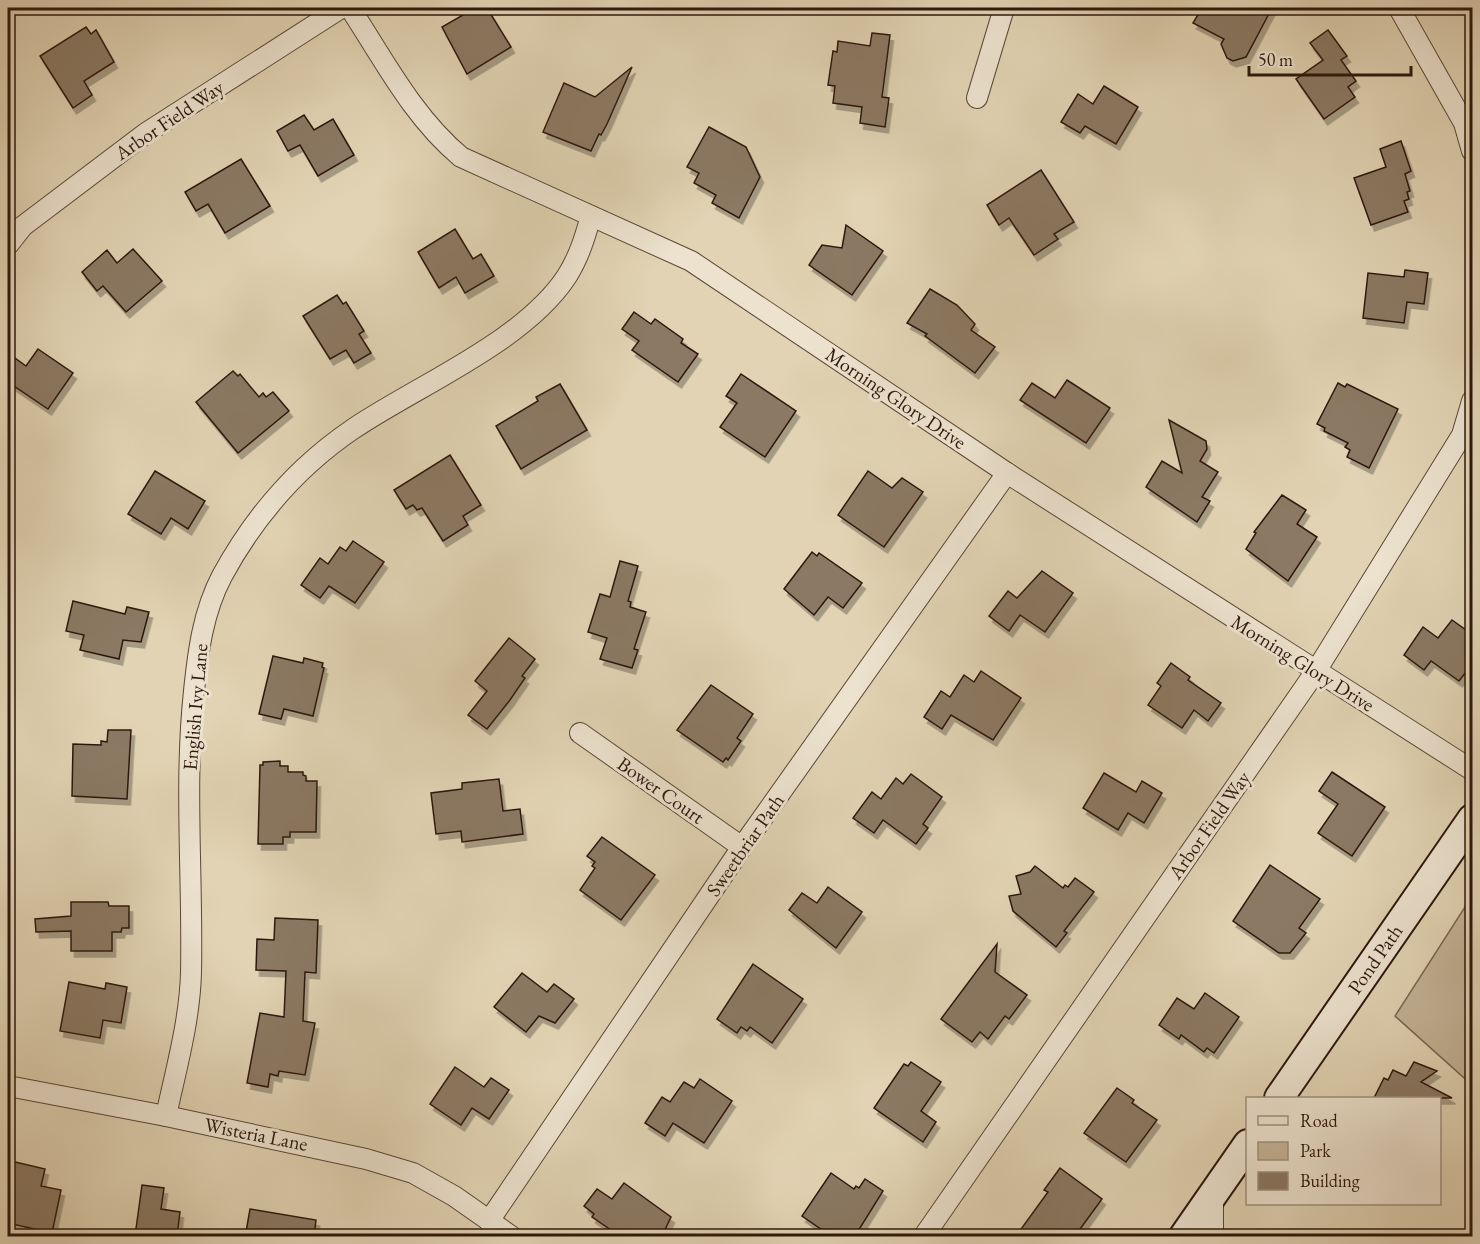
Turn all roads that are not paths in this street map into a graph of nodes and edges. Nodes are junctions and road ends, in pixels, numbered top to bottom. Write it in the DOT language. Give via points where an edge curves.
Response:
graph roads {
  1 [pos="341,8"];
  2 [pos="350,8"];
  3 [pos="1004,8"];
  4 [pos="1399,8"];
  5 [pos="977,98"];
  6 [pos="1473,151"];
  7 [pos="591,216"];
  8 [pos="8,245"];
  9 [pos="1473,401"];
  10 [pos="1007,473"];
  11 [pos="1316,671"];
  12 [pos="580,733"];
  13 [pos="1473,770"];
  14 [pos="1473,819"];
  15 [pos="742,847"];
  16 [pos="8,1086"];
  17 [pos="1280,1097"];
  18 [pos="166,1116"];
  19 [pos="1246,1147"];
  20 [pos="1213,1194"];
  21 [pos="489,1221"];
  22 [pos="511,1236"];
  23 [pos="924,1236"];
  24 [pos="1184,1236"];
  25 [pos="1213,1236"];
  1 -- 8 [label="street, Arbor Field Way" via="146,133 23,226"];
  2 -- 7 [label="street, Morning Glory Drive" via="438,138 461,157"];
  3 -- 5 [label="street"];
  4 -- 6 [label="street" via="1464,123"];
  7 -- 10 [label="street, Morning Glory Drive" via="691,261"];
  7 -- 18 [label="street, English Ivy Lane" via="581,249 566,278 518,328 353,429 308,463 258,515 220,579 199,638 190,726 191,974"];
  9 -- 11 [label="street, Arbor Field Way" via="1462,435"];
  10 -- 11 [label="street, Morning Glory Drive"];
  10 -- 15 [label="street, Sweetbriar Path"];
  11 -- 13 [label="street, Morning Glory Drive"];
  11 -- 23 [label="street, Arbor Field Way"];
  12 -- 15 [label="street, Bower Court"];
  14 -- 17 [label="street, Pond Path"];
  15 -- 21 [label="street, Sweetbriar Path"];
  16 -- 18 [label="street, Wisteria Lane"];
  18 -- 21 [label="street, Wisteria Lane" via="321,1147 413,1173"];
  19 -- 20 [label="street"];
  20 -- 24 [label="street"];
  20 -- 25 [label="street"];
  21 -- 22 [label="street, Wisteria Lane"];
}
